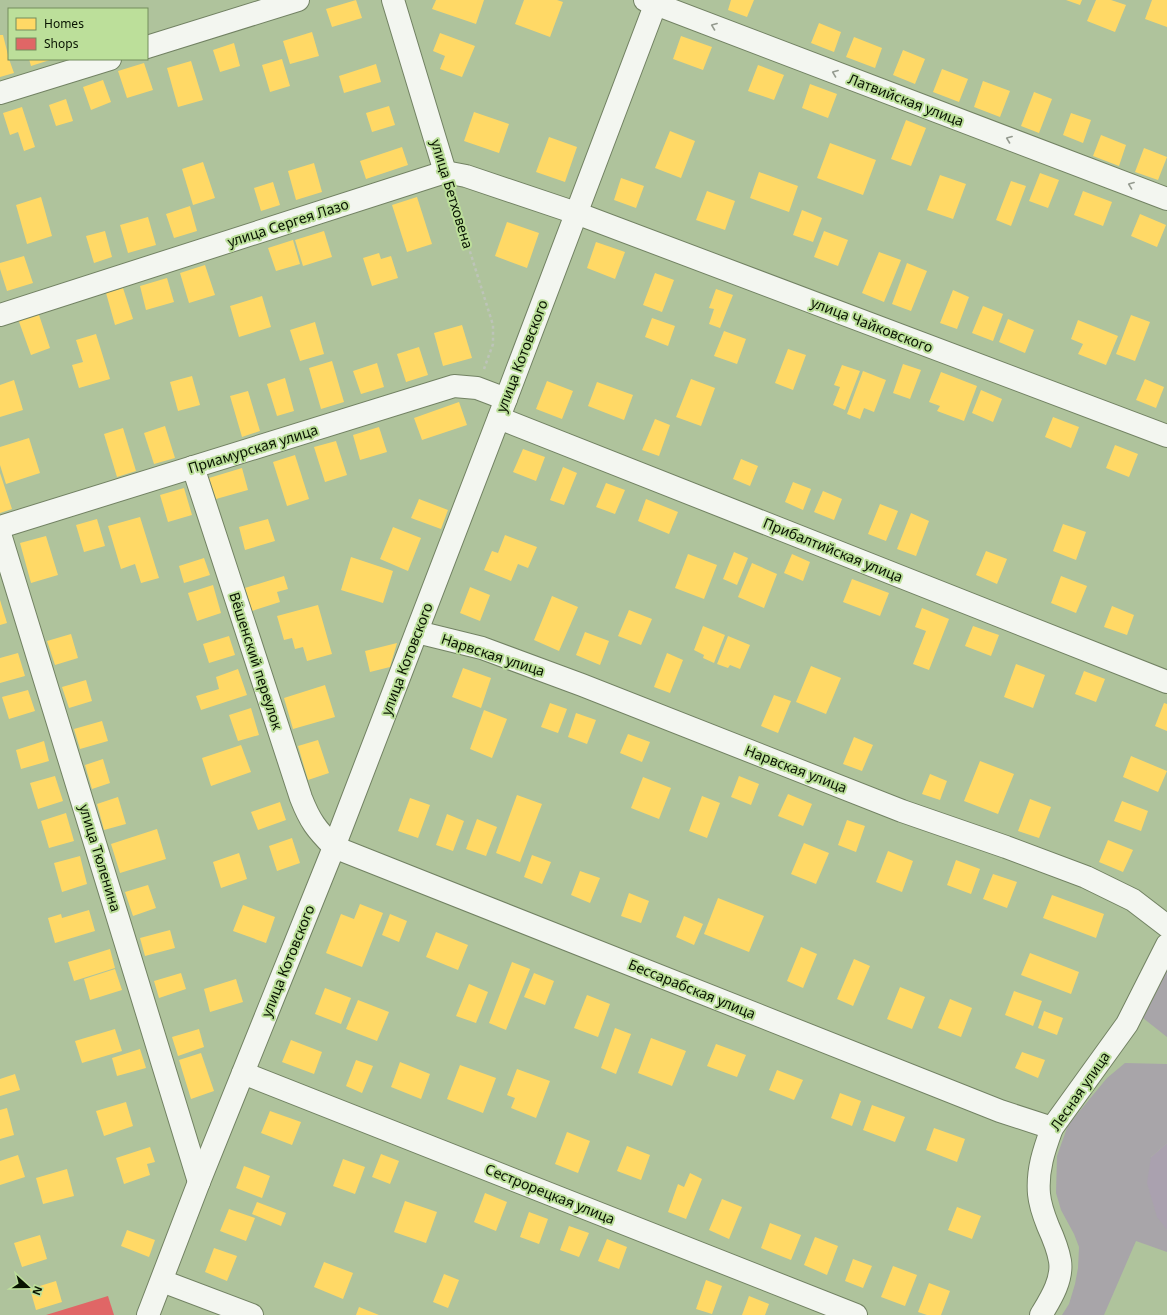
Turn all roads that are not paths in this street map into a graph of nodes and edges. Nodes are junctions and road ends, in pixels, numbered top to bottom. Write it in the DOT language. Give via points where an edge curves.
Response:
graph roads {
  1 [pos="298,0"];
  2 [pos="393,0"];
  3 [pos="653,1"];
  4 [pos="148,47"];
  5 [pos="107,60"];
  6 [pos="0,94"];
  7 [pos="445,172"];
  8 [pos="1167,199"];
  9 [pos="576,213"];
  10 [pos="0,315"];
  11 [pos="502,409"];
  12 [pos="1167,436"];
  13 [pos="194,467"];
  14 [pos="0,527"];
  15 [pos="0,534"];
  16 [pos="417,632"];
  17 [pos="1167,682"];
  18 [pos="334,847"];
  19 [pos="1167,926"];
  20 [pos="1167,945"];
  21 [pos="243,1073"];
  22 [pos="1052,1128"];
  23 [pos="199,1182"];
  24 [pos="162,1281"];
  25 [pos="148,1315"];
  26 [pos="252,1315"];
  27 [pos="856,1315"];
  28 [pos="1041,1315"];
  1 -- 4 [label="street"];
  2 -- 7 [label="street, улица Бетховена"];
  8 -- 3 [label="street, Латвийская улица, one-way"];
  3 -- 9 [label="street, улица Котовского"];
  5 -- 6 [label="street"];
  7 -- 9 [label="street, улица Сергея Лазо" via="466,176"];
  7 -- 10 [label="street, улица Сергея Лазо"];
  9 -- 11 [label="street, улица Котовского"];
  9 -- 12 [label="street, улица Чайковского"];
  11 -- 13 [label="street, Приамурская улица" via="477,388 454,386"];
  11 -- 16 [label="street, улица Котовского"];
  11 -- 17 [label="street, Прибалтийская улица"];
  13 -- 14 [label="street, Приамурская улица"];
  13 -- 18 [label="street, Вёшенский переулок" via="301,798 317,830"];
  15 -- 23 [label="street, улица Тюленина"];
  16 -- 18 [label="street, улица Котовского"];
  16 -- 19 [label="street, Нарвская улица" via="482,648 902,811 1086,877 1133,900"];
  18 -- 21 [label="street, улица Котовского"];
  18 -- 22 [label="street, Бессарабская улица" via="1000,1111"];
  20 -- 22 [label="street, Лесная улица" via="1127,1024"];
  21 -- 23 [label="street, улица Котовского"];
  21 -- 27 [label="street, Сестрорецкая улица"];
  22 -- 28 [label="street, Лесная улица" via="1040,1162 1039,1194 1060,1263 1058,1280"];
  23 -- 24 [label="street, улица Котовского"];
  24 -- 25 [label="street, улица Котовского"];
  24 -- 26 [label="street"];
}
